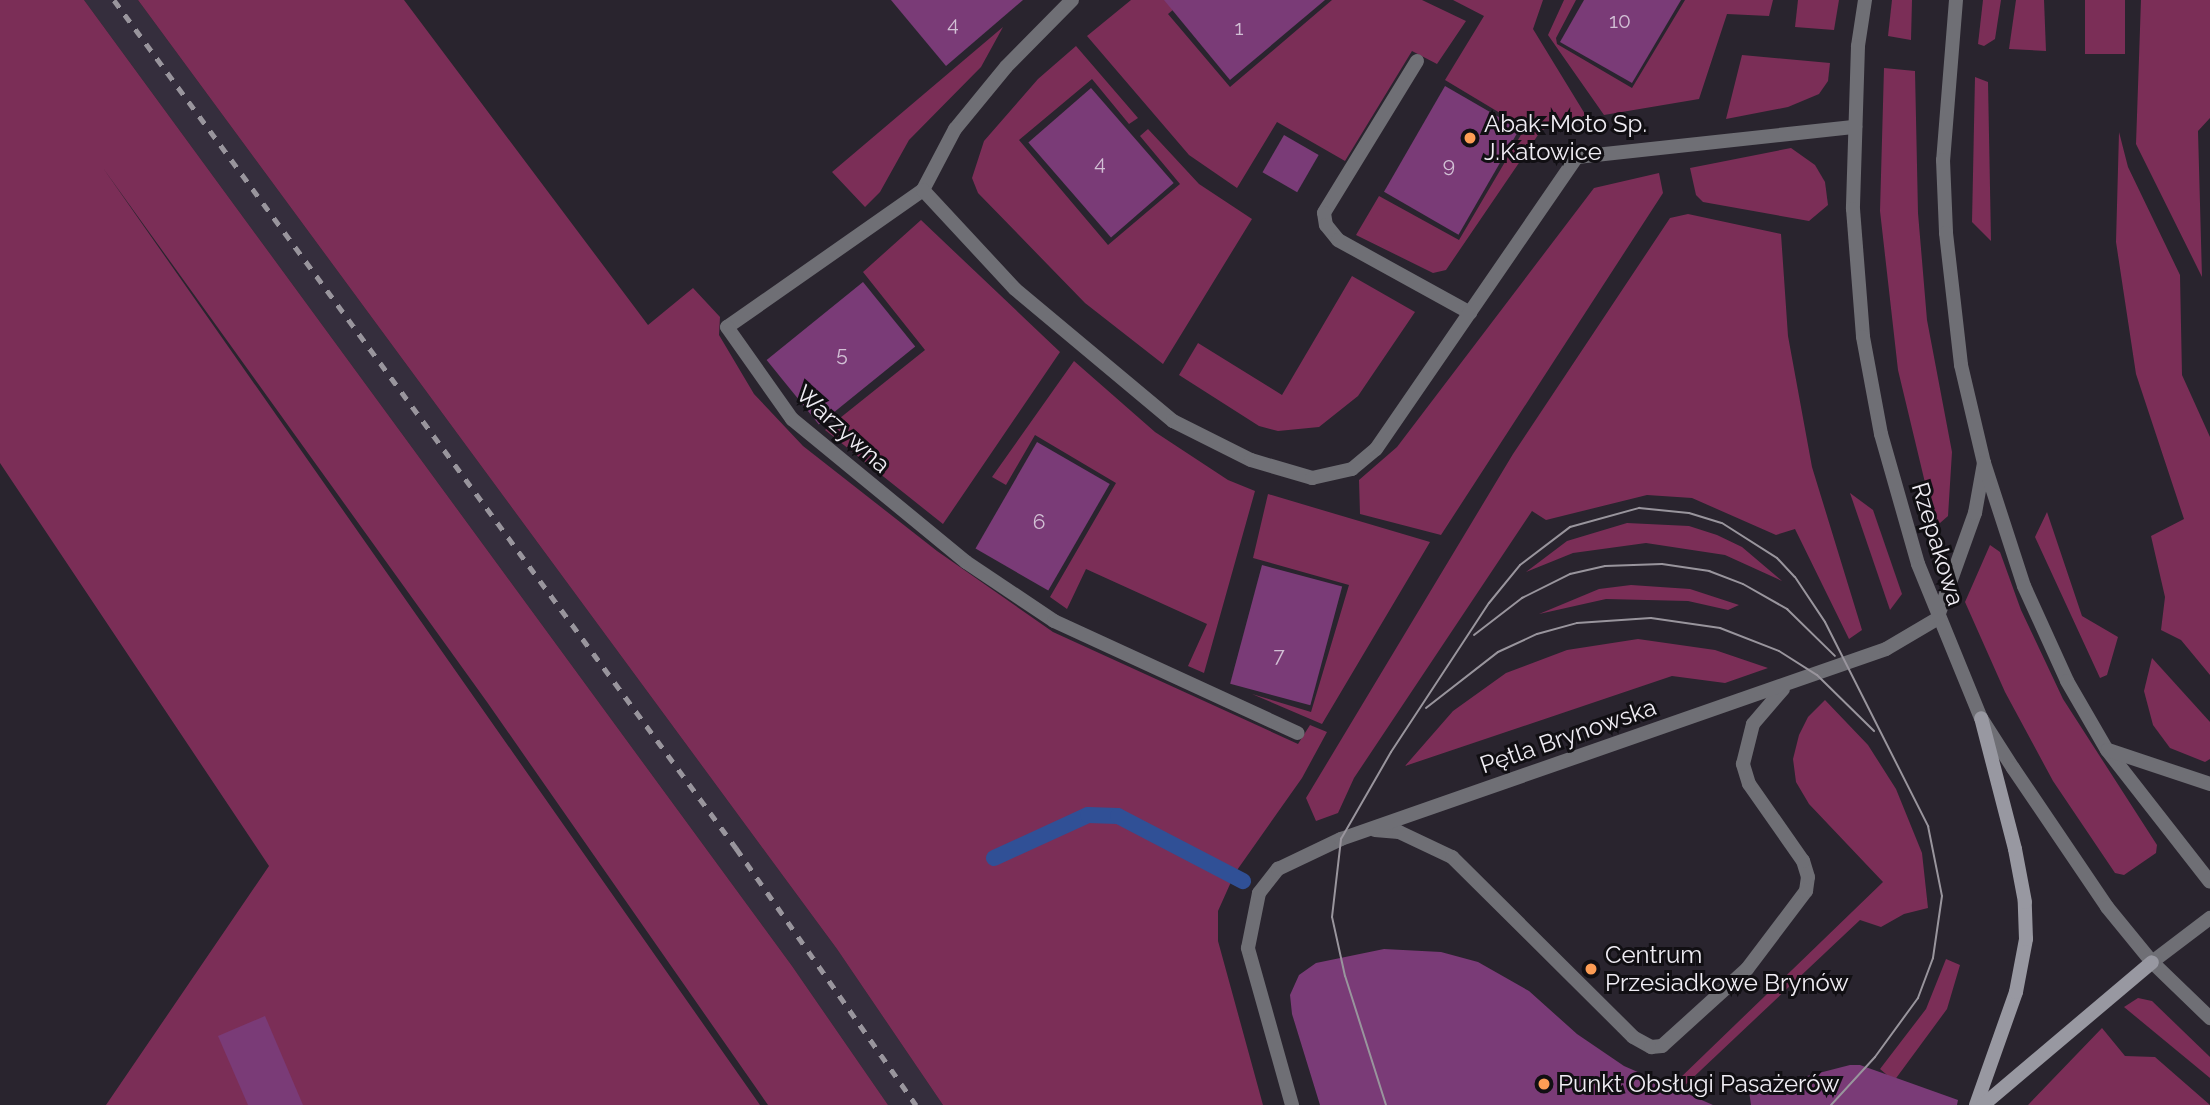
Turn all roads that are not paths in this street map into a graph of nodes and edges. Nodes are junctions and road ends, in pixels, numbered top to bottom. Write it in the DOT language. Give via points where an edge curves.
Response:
graph roads {
  1 [pos="1072,0"];
  2 [pos="1865,0"];
  3 [pos="1956,0"];
  4 [pos="1417,61"];
  5 [pos="1855,127"];
  6 [pos="923,190"];
  7 [pos="1470,313"];
  8 [pos="1984,463"];
  9 [pos="1937,618"];
  10 [pos="1786,686"];
  11 [pos="1981,718"];
  12 [pos="1297,733"];
  13 [pos="2107,750"];
  14 [pos="2210,784"];
  15 [pos="1367,831"];
  16 [pos="2210,882"];
  17 [pos="2210,918"];
  18 [pos="2152,962"];
  19 [pos="2210,1018"];
  20 [pos="1292,1105"];
  21 [pos="1976,1105"];
  22 [pos="1983,1105"];
  1 -- 6 [label="street, Warzywna" via="1006,67 955,129"];
  2 -- 5 [label="street, Rzepakowa"];
  3 -- 8 [label="street" via="1943,147 1946,233 1961,365"];
  4 -- 7 [label="street" via="1324,213 1326,225 1338,240"];
  5 -- 7 [label="street" via="1577,157"];
  5 -- 9 [label="street, Rzepakowa" via="1853,209 1863,337 1881,434"];
  6 -- 7 [label="street" via="1015,289 1173,421 1251,460 1312,478 1352,469 1376,449"];
  6 -- 12 [label="street, Warzywna" via="727,327 759,378 815,441 966,562 1054,621"];
  8 -- 9 [label="street" via="1975,513"];
  8 -- 13 [label="street" via="2024,586 2067,681"];
  9 -- 10 [label="street, Pętla Brynowska" via="1885,649"];
  9 -- 11 [label="street, Rzepakowa"];
  10 -- 15 [label="street, Pętla Brynowska"];
  10 -- 15 [label="street, Pętla Brynowska" via="1754,724 1743,764 1749,784 1803,861 1806,891 1747,969 1662,1046 1651,1047 1633,1037 1452,857 1399,832"];
  11 -- 18 [label="street, Rzepakowa" via="2082,873"];
  11 -- 21 [label="main road" via="2015,849 2026,939 2016,992"];
  13 -- 14 [label="street"];
  13 -- 16 [label="street"];
  15 -- 20 [label="street, Pętla Brynowska" via="1305,853 1278,869 1259,893 1253,911 1248,948"];
  17 -- 18 [label="street"];
  18 -- 19 [label="street, Rzepakowa"];
  18 -- 22 [label="main road"];
}
